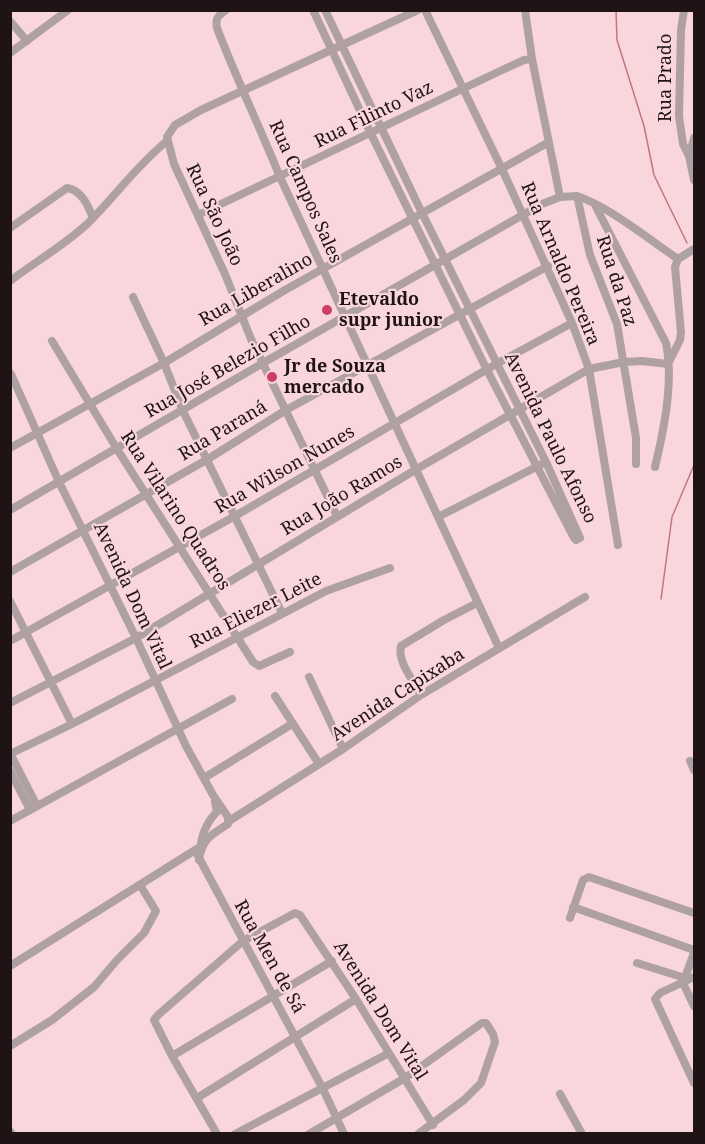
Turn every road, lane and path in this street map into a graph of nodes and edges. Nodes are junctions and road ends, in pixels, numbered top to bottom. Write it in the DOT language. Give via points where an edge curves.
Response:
graph roads {
  1 [pos="68,10"];
  2 [pos="226,10"];
  3 [pos="418,10"];
  4 [pos="425,10"];
  5 [pos="525,10"];
  6 [pos="684,10"];
  7 [pos="314,11"];
  8 [pos="325,11"];
  9 [pos="10,21"];
  10 [pos="27,41"];
  11 [pos="342,46"];
  12 [pos="332,52"];
  13 [pos="10,53"];
  14 [pos="532,59"];
  15 [pos="462,89"];
  16 [pos="242,91"];
  17 [pos="381,128"];
  18 [pos="370,132"];
  19 [pos="694,138"];
  20 [pos="167,141"];
  21 [pos="549,141"];
  22 [pos="689,156"];
  23 [pos="502,169"];
  24 [pos="280,177"];
  25 [pos="694,180"];
  26 [pos="577,196"];
  27 [pos="560,197"];
  28 [pos="595,205"];
  29 [pos="422,213"];
  30 [pos="198,215"];
  31 [pos="524,215"];
  32 [pos="93,218"];
  33 [pos="413,218"];
  34 [pos="10,228"];
  35 [pos="694,249"];
  36 [pos="446,259"];
  37 [pos="678,259"];
  38 [pos="436,265"];
  39 [pos="548,266"];
  40 [pos="323,268"];
  41 [pos="11,279"];
  42 [pos="133,297"];
  43 [pos="469,309"];
  44 [pos="460,314"];
  45 [pos="241,315"];
  46 [pos="345,317"];
  47 [pos="572,323"];
  48 [pos="52,341"];
  49 [pos="624,362"];
  50 [pos="164,363"];
  51 [pos="263,363"];
  52 [pos="498,363"];
  53 [pos="668,364"];
  54 [pos="367,366"];
  55 [pos="589,369"];
  56 [pos="487,370"];
  57 [pos="12,374"];
  58 [pos="90,405"];
  59 [pos="286,410"];
  60 [pos="520,410"];
  61 [pos="183,411"];
  62 [pos="510,416"];
  63 [pos="394,425"];
  64 [pos="38,434"];
  65 [pos="10,448"];
  66 [pos="117,450"];
  67 [pos="208,459"];
  68 [pos="546,462"];
  69 [pos="636,464"];
  70 [pos="537,466"];
  71 [pos="654,467"];
  72 [pos="415,470"];
  73 [pos="314,471"];
  74 [pos="59,482"];
  75 [pos="147,494"];
  76 [pos="10,510"];
  77 [pos="235,516"];
  78 [pos="338,516"];
  79 [pos="438,518"];
  80 [pos="84,530"];
  81 [pos="618,545"];
  82 [pos="181,546"];
  83 [pos="259,566"];
  84 [pos="390,568"];
  85 [pos="10,572"];
  86 [pos="110,585"];
  87 [pos="211,593"];
  88 [pos="585,597"];
  89 [pos="10,601"];
  90 [pos="477,603"];
  91 [pos="282,614"];
  92 [pos="26,633"];
  93 [pos="238,636"];
  94 [pos="136,638"];
  95 [pos="10,641"];
  96 [pos="499,648"];
  97 [pos="290,652"];
  98 [pos="309,677"];
  99 [pos="155,681"];
  100 [pos="52,682"];
  101 [pos="421,695"];
  102 [pos="275,696"];
  103 [pos="232,699"];
  104 [pos="10,703"];
  105 [pos="72,724"];
  106 [pos="292,724"];
  107 [pos="178,729"];
  108 [pos="343,749"];
  109 [pos="11,754"];
  110 [pos="690,761"];
  111 [pos="319,764"];
  112 [pos="694,770"];
  113 [pos="10,771"];
  114 [pos="204,778"];
  115 [pos="213,795"];
  116 [pos="33,808"];
  117 [pos="10,820"];
  118 [pos="227,824"];
  119 [pos="200,847"];
  120 [pos="199,860"];
  121 [pos="140,885"];
  122 [pos="573,907"];
  123 [pos="694,913"];
  124 [pos="570,918"];
  125 [pos="243,941"];
  126 [pos="694,951"];
  127 [pos="332,961"];
  128 [pos="637,963"];
  129 [pos="10,966"];
  130 [pos="694,977"];
  131 [pos="684,980"];
  132 [pos="273,995"];
  133 [pos="356,999"];
  134 [pos="694,1006"];
  135 [pos="295,1037"];
  136 [pos="10,1046"];
  137 [pos="389,1053"];
  138 [pos="172,1056"];
  139 [pos="405,1078"];
  140 [pos="694,1083"];
  141 [pos="323,1089"];
  142 [pos="560,1094"];
  143 [pos="196,1098"];
  144 [pos="337,1118"];
  145 [pos="433,1125"];
  146 [pos="217,1134"];
  147 [pos="235,1134"];
  148 [pos="309,1134"];
  149 [pos="344,1134"];
  150 [pos="418,1134"];
  151 [pos="582,1134"];
  1 -- 10 [label="street"];
  2 -- 16 [label="street, Rua Campos Sales" via="218,16 217,28"];
  3 -- 11 [label="street"];
  4 -- 15 [label="street, Rua Arnaldo Pereira"];
  5 -- 14 [label="street"];
  6 -- 22 [label="street, Rua Prado" via="679,116"];
  7 -- 12 [label="street, Avenida Paulo Afonso"];
  8 -- 11 [label="street, Avenida Paulo Afonso"];
  9 -- 10 [label="street"];
  10 -- 13 [label="street"];
  11 -- 12 [label="street"];
  11 -- 17 [label="street, Avenida Paulo Afonso"];
  12 -- 16 [label="street"];
  12 -- 18 [label="street, Avenida Paulo Afonso"];
  14 -- 15 [label="street, Rua Filinto Vaz"];
  14 -- 21 [label="street"];
  15 -- 17 [label="street, Rua Filinto Vaz"];
  15 -- 23 [label="street, Rua Arnaldo Pereira"];
  16 -- 20 [label="street" via="184,119 170,131"];
  16 -- 24 [label="street, Rua Campos Sales"];
  17 -- 18 [label="street, Rua Filinto Vaz"];
  17 -- 29 [label="street, Avenida Paulo Afonso"];
  18 -- 24 [label="street, Rua Filinto Vaz"];
  18 -- 33 [label="street, Avenida Paulo Afonso"];
  19 -- 22 [label="street"];
  20 -- 30 [label="street, Rua São João"];
  20 -- 32 [label="street" via="143,161"];
  21 -- 23 [label="street, Rua Liberalino"];
  21 -- 27 [label="street"];
  22 -- 25 [label="street, Rua Prado"];
  23 -- 29 [label="street, Rua Liberalino"];
  23 -- 31 [label="street, Rua Arnaldo Pereira"];
  24 -- 30 [label="street, Rua Filinto Vaz"];
  24 -- 40 [label="street, Rua Campos Sales"];
  26 -- 27 [label="street"];
  26 -- 28 [label="street"];
  26 -- 49 [label="street, Rua da Paz" via="590,255 617,324"];
  27 -- 31 [label="street, Rua José Belezio Filho"];
  28 -- 37 [label="street"];
  28 -- 53 [label="street" via="666,343"];
  29 -- 33 [label="street, Rua Liberalino"];
  29 -- 36 [label="street, Avenida Paulo Afonso"];
  30 -- 45 [label="street, Rua São João"];
  31 -- 36 [label="street, Rua José Belezio Filho"];
  31 -- 39 [label="street, Rua Arnaldo Pereira"];
  32 -- 34 [label="street" via="79,194 67,188"];
  32 -- 41 [label="street"];
  33 -- 38 [label="street, Avenida Paulo Afonso"];
  33 -- 40 [label="street, Rua Liberalino"];
  35 -- 37 [label="street"];
  36 -- 38 [label="street, Rua José Belezio Filho"];
  36 -- 43 [label="street, Avenida Paulo Afonso"];
  37 -- 53 [label="street" via="675,267 681,332"];
  38 -- 44 [label="street, Avenida Paulo Afonso"];
  38 -- 46 [label="street, Rua José Belezio Filho"];
  39 -- 43 [label="street, Rua Paraná"];
  39 -- 47 [label="street, Rua Arnaldo Pereira"];
  40 -- 45 [label="street, Rua Liberalino"];
  40 -- 46 [label="street, Rua Campos Sales"];
  42 -- 50 [label="street"];
  43 -- 44 [label="street, Rua Paraná"];
  43 -- 52 [label="street, Avenida Paulo Afonso"];
  44 -- 54 [label="street, Rua Paraná"];
  44 -- 56 [label="street, Avenida Paulo Afonso"];
  45 -- 50 [label="street, Rua Liberalino"];
  45 -- 51 [label="street, Rua São João"];
  46 -- 51 [label="street, Rua José Belezio Filho"];
  46 -- 54 [label="street, Rua Campos Sales"];
  47 -- 52 [label="street, Rua Wilson Nunes"];
  47 -- 55 [label="street, Rua Arnaldo Pereira"];
  48 -- 58 [label="street, Rua Vilarino Quadros"];
  49 -- 53 [label="street, Rua João Ramos"];
  49 -- 55 [label="street, Rua João Ramos"];
  49 -- 69 [label="street, Rua da Paz" via="636,438"];
  50 -- 58 [label="street, Rua Liberalino"];
  50 -- 61 [label="street"];
  51 -- 59 [label="street, Rua São João"];
  51 -- 61 [label="street, Rua José Belezio Filho"];
  52 -- 56 [label="street, Rua Wilson Nunes"];
  52 -- 60 [label="street, Avenida Paulo Afonso"];
  53 -- 71 [label="street" via="665,416"];
  54 -- 59 [label="street, Rua Paraná"];
  54 -- 63 [label="street, Rua Campos Sales"];
  55 -- 60 [label="street, Rua João Ramos"];
  55 -- 81 [label="street, Rua Arnaldo Pereira"];
  56 -- 62 [label="street, Avenida Paulo Afonso"];
  56 -- 63 [label="street, Rua Wilson Nunes"];
  57 -- 64 [label="street, Avenida Dom Vital"];
  58 -- 64 [label="street, Rua Liberalino"];
  58 -- 66 [label="street, Rua Vilarino Quadros"];
  59 -- 67 [label="street, Rua Paraná"];
  59 -- 73 [label="street, Rua São João"];
  60 -- 62 [label="street, Rua João Ramos"];
  60 -- 68 [label="street, Avenida Paulo Afonso"];
  61 -- 66 [label="street, Rua José Belezio Filho"];
  61 -- 67 [label="street"];
  62 -- 70 [label="street, Avenida Paulo Afonso"];
  62 -- 72 [label="street, Rua João Ramos"];
  63 -- 72 [label="street, Rua Campos Sales"];
  63 -- 73 [label="street, Rua Wilson Nunes"];
  64 -- 65 [label="street, Rua Liberalino"];
  64 -- 74 [label="street, Avenida Dom Vital"];
  66 -- 74 [label="street, Rua José Belezio Filho"];
  66 -- 75 [label="street, Rua Vilarino Quadros"];
  67 -- 75 [label="street, Rua Paraná"];
  67 -- 77 [label="street"];
  68 -- 70 [label="street"];
  68 -- 70 [label="street, Avenida Paulo Afonso" via="580,538 576,540"];
  70 -- 79 [label="street"];
  72 -- 78 [label="street, Rua João Ramos"];
  72 -- 79 [label="street, Rua Campos Sales"];
  73 -- 77 [label="street, Rua Wilson Nunes"];
  73 -- 78 [label="street, Rua São João"];
  74 -- 76 [label="street, Rua José Belezio Filho"];
  74 -- 80 [label="street, Avenida Dom Vital"];
  75 -- 80 [label="street, Rua Paraná"];
  75 -- 82 [label="street, Rua Vilarino Quadros"];
  77 -- 82 [label="street, Rua Wilson Nunes"];
  77 -- 83 [label="street"];
  78 -- 83 [label="street, Rua João Ramos"];
  79 -- 90 [label="street, Rua Campos Sales"];
  80 -- 85 [label="street, Rua Paraná"];
  80 -- 86 [label="street, Avenida Dom Vital"];
  82 -- 86 [label="street, Rua Wilson Nunes"];
  82 -- 87 [label="street, Rua Vilarino Quadros"];
  83 -- 87 [label="street, Rua João Ramos"];
  83 -- 91 [label="street"];
  84 -- 91 [label="street, Rua Eliezer Leite" via="326,591"];
  86 -- 92 [label="street, Rua Wilson Nunes"];
  86 -- 94 [label="street, Avenida Dom Vital"];
  87 -- 93 [label="street, Rua Vilarino Quadros"];
  87 -- 94 [label="street, Rua João Ramos"];
  88 -- 96 [label="street, Avenida Capixaba"];
  89 -- 92 [label="street"];
  90 -- 96 [label="street, Rua Campos Sales"];
  90 -- 101 [label="street" via="401,646 402,659"];
  91 -- 93 [label="street, Rua Eliezer Leite"];
  92 -- 95 [label="street, Rua Wilson Nunes"];
  92 -- 100 [label="street"];
  93 -- 97 [label="street, Rua Vilarino Quadros" via="258,666"];
  93 -- 99 [label="street, Rua Eliezer Leite"];
  94 -- 99 [label="street, Avenida Dom Vital"];
  94 -- 100 [label="street, Rua João Ramos"];
  96 -- 101 [label="street, Avenida Capixaba"];
  98 -- 108 [label="street"];
  99 -- 105 [label="street, Rua Eliezer Leite"];
  99 -- 107 [label="street, Avenida Dom Vital"];
  100 -- 104 [label="street, Rua João Ramos"];
  100 -- 105 [label="street"];
  101 -- 108 [label="street, Avenida Capixaba"];
  102 -- 106 [label="street"];
  103 -- 107 [label="street"];
  105 -- 109 [label="street, Rua Eliezer Leite"];
  106 -- 111 [label="street"];
  106 -- 114 [label="street"];
  107 -- 114 [label="street, Avenida Dom Vital"];
  107 -- 116 [label="street"];
  108 -- 111 [label="street, Avenida Capixaba"];
  109 -- 116 [label="street"];
  110 -- 112 [label="street"];
  111 -- 118 [label="street, Avenida Capixaba"];
  113 -- 116 [label="street"];
  114 -- 115 [label="street, Avenida Dom Vital"];
  115 -- 118 [label="street, Avenida Dom Vital" via="228,817"];
  115 -- 119 [label="street" via="217,812 203,832"];
  116 -- 117 [label="street"];
  118 -- 120 [label="street, Avenida Capixaba" via="208,837"];
  119 -- 120 [label="street"];
  119 -- 121 [label="street"];
  120 -- 125 [label="street, Rua Men de Sá"];
  121 -- 129 [label="street"];
  121 -- 136 [label="street" via="156,911 144,933 79,1001"];
  122 -- 123 [label="street" via="583,880 589,877"];
  122 -- 124 [label="street"];
  122 -- 126 [label="street"];
  125 -- 127 [label="street, Avenida Dom Vital" via="292,914 300,915"];
  125 -- 132 [label="street, Rua Men de Sá"];
  125 -- 138 [label="street" via="155,1017 154,1024"];
  126 -- 131 [label="street"];
  127 -- 132 [label="street"];
  127 -- 133 [label="street, Avenida Dom Vital"];
  128 -- 131 [label="street"];
  130 -- 131 [label="street"];
  131 -- 134 [label="street"];
  131 -- 140 [label="street" via="658,994 655,1003"];
  132 -- 135 [label="street, Rua Men de Sá"];
  132 -- 138 [label="street"];
  133 -- 135 [label="street"];
  133 -- 137 [label="street, Avenida Dom Vital"];
  135 -- 141 [label="street, Rua Men de Sá"];
  135 -- 143 [label="street"];
  137 -- 139 [label="street, Avenida Dom Vital"];
  137 -- 141 [label="street"];
  138 -- 143 [label="street"];
  139 -- 144 [label="street"];
  139 -- 145 [label="street, Avenida Dom Vital"];
  139 -- 145 [label="street" via="482,1023 489,1026 495,1042 481,1083"];
  141 -- 144 [label="street, Rua Men de Sá"];
  141 -- 147 [label="street"];
  142 -- 151 [label="street"];
  143 -- 146 [label="street"];
  144 -- 148 [label="street"];
  144 -- 149 [label="street, Rua Men de Sá"];
  145 -- 150 [label="street"];
}
